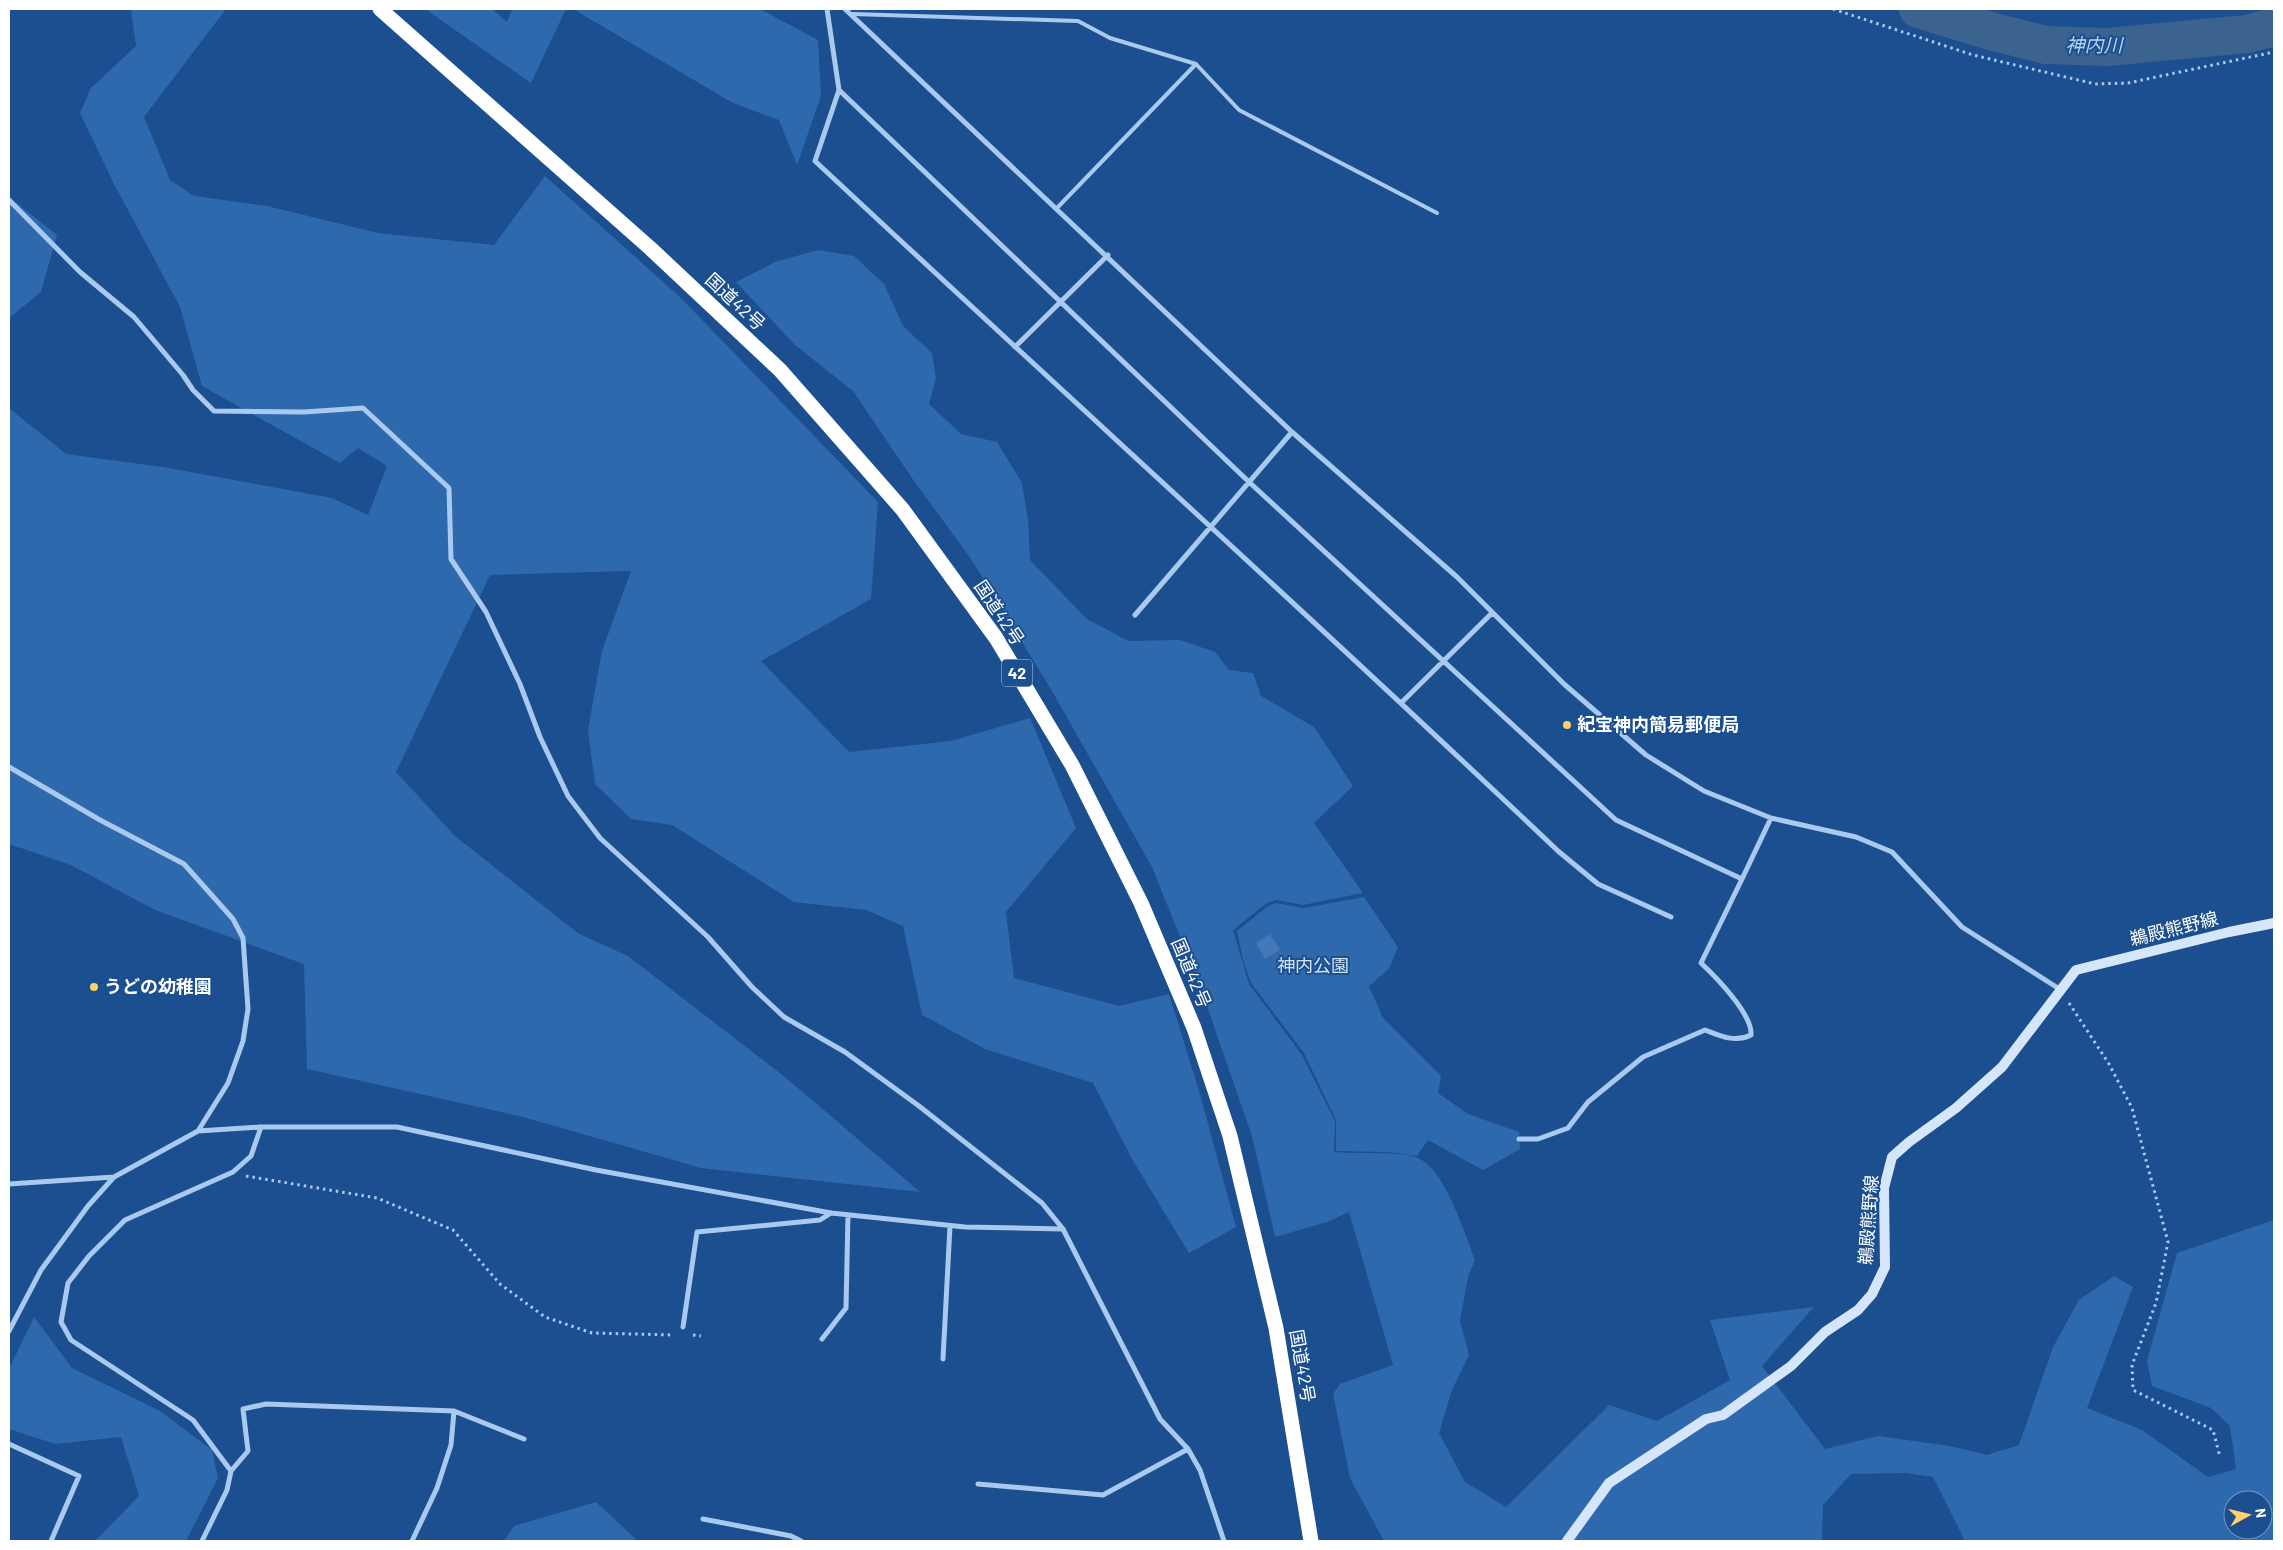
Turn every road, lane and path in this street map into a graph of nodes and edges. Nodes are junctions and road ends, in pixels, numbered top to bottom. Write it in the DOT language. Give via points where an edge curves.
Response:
graph roads {
  1 [pos="380,9"];
  2 [pos="827,9"];
  3 [pos="845,9"];
  4 [pos="1834,9"];
  5 [pos="853,14"];
  6 [pos="2274,52"];
  7 [pos="1196,64"];
  8 [pos="838,90"];
  9 [pos="9,200"];
  10 [pos="1057,208"];
  11 [pos="1437,213"];
  12 [pos="1108,255"];
  13 [pos="1060,302"];
  14 [pos="1014,347"];
  15 [pos="1292,432"];
  16 [pos="1250,482"];
  17 [pos="1212,526"];
  18 [pos="1492,613"];
  19 [pos="1135,614"];
  20 [pos="1443,662"];
  21 [pos="1402,702"];
  22 [pos="9,767"];
  23 [pos="1771,818"];
  24 [pos="1742,879"];
  25 [pos="1671,917"];
  26 [pos="2274,923"];
  27 [pos="2061,990"];
  28 [pos="261,1127"];
  29 [pos="198,1131"];
  30 [pos="1520,1139"];
  31 [pos="228,1173"];
  32 [pos="114,1177"];
  33 [pos="9,1184"];
  34 [pos="831,1213"];
  35 [pos="848,1215"];
  36 [pos="950,1226"];
  37 [pos="1062,1229"];
  38 [pos="683,1326"];
  39 [pos="9,1331"];
  40 [pos="681,1335"];
  41 [pos="691,1335"];
  42 [pos="701,1336"];
  43 [pos="822,1339"];
  44 [pos="944,1359"];
  45 [pos="454,1412"];
  46 [pos="524,1439"];
  47 [pos="9,1444"];
  48 [pos="1188,1449"];
  49 [pos="2220,1457"];
  50 [pos="231,1471"];
  51 [pos="978,1484"];
  52 [pos="703,1519"];
  53 [pos="51,1541"];
  54 [pos="202,1541"];
  55 [pos="412,1541"];
  56 [pos="801,1541"];
  57 [pos="1224,1541"];
  58 [pos="1311,1541"];
  59 [pos="1567,1541"];
  1 -- 58 [label="highway, 国道42号 / 42" via="650,248 780,370 903,510 996,638 1072,765 1140,903 1194,1028 1230,1136 1276,1328"];
  2 -- 8 [label="street"];
  3 -- 5 [label="street"];
  4 -- 6 [label="path" via="1973,55 2095,84 2128,83"];
  5 -- 7 [label="lane" via="1078,20 1110,38"];
  5 -- 10 [label="street"];
  7 -- 10 [label="lane"];
  7 -- 11 [label="lane" via="1239,110"];
  8 -- 13 [label="street"];
  8 -- 14 [label="street" via="815,161"];
  9 -- 37 [label="street" via="80,272 134,317 214,411 304,412 363,408 449,488 451,559 486,612 568,796 600,838 708,937 752,987 784,1017 845,1052 919,1106 1042,1203"];
  10 -- 12 [label="street"];
  12 -- 13 [label="street"];
  12 -- 15 [label="street"];
  13 -- 14 [label="street"];
  13 -- 16 [label="street"];
  14 -- 17 [label="street"];
  15 -- 16 [label="street"];
  15 -- 18 [label="street" via="1457,577"];
  16 -- 17 [label="street"];
  16 -- 20 [label="street"];
  17 -- 19 [label="street"];
  17 -- 21 [label="street"];
  18 -- 20 [label="street"];
  18 -- 23 [label="street" via="1564,684 1646,755 1704,791"];
  20 -- 21 [label="street"];
  20 -- 24 [label="street" via="1616,820"];
  21 -- 25 [label="street" via="1558,851 1598,884"];
  22 -- 29 [label="street" via="184,864 234,919 243,938 248,1009 242,1041 228,1082"];
  23 -- 24 [label="street"];
  23 -- 27 [label="street" via="1856,838 1892,852 1962,927"];
  24 -- 30 [label="street" via="1701,963 1733,998 1752,1027 1751,1035 1743,1039 1727,1039 1705,1030 1643,1057 1588,1102 1568,1128 1538,1139"];
  26 -- 27 [label="main road, 鵜殿熊野線" via="2076,970"];
  27 -- 49 [label="path" via="2109,1064 2132,1108 2168,1242 2156,1302 2132,1365 2133,1390 2213,1430"];
  27 -- 59 [label="main road, 鵜殿熊野線" via="2002,1067 1956,1108 1892,1157 1884,1188 1885,1267 1872,1294 1858,1310 1825,1332 1790,1366 1723,1415 1706,1419 1609,1483"];
  28 -- 29 [label="street"];
  28 -- 31 [label="street" via="251,1156"];
  28 -- 34 [label="street" via="397,1127 596,1170"];
  29 -- 32 [label="street"];
  31 -- 40 [label="path" via="378,1198 453,1230 500,1284 545,1317 592,1333"];
  31 -- 50 [label="street" via="125,1220 89,1256 68,1283 61,1322 71,1340 193,1420"];
  32 -- 33 [label="street"];
  32 -- 39 [label="street" via="88,1206 41,1270"];
  34 -- 35 [label="street"];
  34 -- 38 [label="street" via="820,1220 697,1232"];
  35 -- 36 [label="street"];
  35 -- 43 [label="street" via="846,1308"];
  36 -- 37 [label="street"];
  36 -- 44 [label="street"];
  37 -- 48 [label="street" via="1160,1419"];
  41 -- 42 [label="path"];
  45 -- 46 [label="street"];
  45 -- 50 [label="street" via="266,1404 243,1409 248,1451"];
  45 -- 55 [label="street" via="452,1446"];
  47 -- 53 [label="street" via="79,1476"];
  48 -- 51 [label="street" via="1103,1495"];
  48 -- 57 [label="street" via="1200,1470"];
  50 -- 54 [label="street" via="227,1490"];
  52 -- 56 [label="street" via="791,1536"];
}
